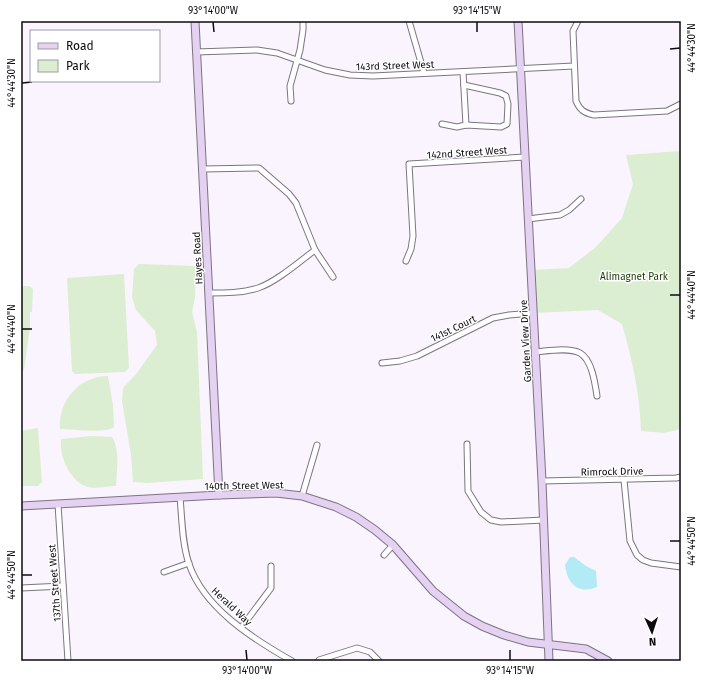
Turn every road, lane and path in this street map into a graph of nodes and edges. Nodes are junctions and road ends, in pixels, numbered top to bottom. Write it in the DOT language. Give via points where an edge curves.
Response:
graph roads {
  1 [pos="194,21"];
  2 [pos="303,21"];
  3 [pos="409,21"];
  4 [pos="518,21"];
  5 [pos="578,21"];
  6 [pos="196,52"];
  7 [pos="298,60"];
  8 [pos="574,66"];
  9 [pos="520,68"];
  10 [pos="463,72"];
  11 [pos="424,73"];
  12 [pos="464,85"];
  13 [pos="291,101"];
  14 [pos="681,104"];
  15 [pos="442,124"];
  16 [pos="466,126"];
  17 [pos="525,157"];
  18 [pos="203,169"];
  19 [pos="582,199"];
  20 [pos="528,219"];
  21 [pos="315,250"];
  22 [pos="406,260"];
  23 [pos="333,277"];
  24 [pos="209,293"];
  25 [pos="533,313"];
  26 [pos="535,352"];
  27 [pos="382,363"];
  28 [pos="597,396"];
  29 [pos="467,444"];
  30 [pos="317,445"];
  31 [pos="681,477"];
  32 [pos="542,480"];
  33 [pos="624,480"];
  34 [pos="220,495"];
  35 [pos="302,496"];
  36 [pos="180,497"];
  37 [pos="58,504"];
  38 [pos="21,506"];
  39 [pos="544,520"];
  40 [pos="394,545"];
  41 [pos="384,555"];
  42 [pos="189,564"];
  43 [pos="270,566"];
  44 [pos="681,567"];
  45 [pos="164,572"];
  46 [pos="63,586"];
  47 [pos="21,588"];
  48 [pos="241,628"];
  49 [pos="549,644"];
  50 [pos="68,661"];
  51 [pos="292,661"];
  52 [pos="319,661"];
  53 [pos="379,661"];
  54 [pos="549,661"];
  55 [pos="608,661"];
  1 -- 6 [label="street, Hayes Road"];
  2 -- 7 [label="street"];
  3 -- 11 [label="street"];
  4 -- 9 [label="street, Garden View Drive"];
  5 -- 8 [label="street" via="573,31"];
  6 -- 7 [label="street, 143rd Street West" via="257,50 277,52"];
  6 -- 18 [label="street, Hayes Road"];
  7 -- 11 [label="street, 143rd Street West" via="325,70 350,75"];
  7 -- 13 [label="street" via="290,86"];
  8 -- 9 [label="street, 143rd Street West"];
  8 -- 14 [label="street" via="576,101 586,113 594,115 667,111"];
  9 -- 10 [label="street, 143rd Street West"];
  9 -- 17 [label="street, Garden View Drive"];
  10 -- 11 [label="street, 143rd Street West"];
  10 -- 12 [label="street"];
  12 -- 16 [label="street"];
  12 -- 16 [label="street" via="500,93 506,96 508,104 507,124 501,127"];
  15 -- 16 [label="street"];
  17 -- 20 [label="street, Garden View Drive"];
  17 -- 22 [label="street, 142nd Street West" via="409,164 413,236"];
  18 -- 21 [label="street" via="259,168 290,194"];
  18 -- 24 [label="street, Hayes Road"];
  19 -- 20 [label="street" via="560,215"];
  20 -- 25 [label="street, Garden View Drive"];
  21 -- 23 [label="street"];
  21 -- 24 [label="street" via="271,282 259,287 244,292"];
  24 -- 34 [label="street, Hayes Road"];
  25 -- 26 [label="street, Garden View Drive"];
  25 -- 27 [label="street, 141st Court" via="493,318 417,356"];
  26 -- 28 [label="street" via="554,350 580,353 587,360 594,377"];
  26 -- 32 [label="street, Garden View Drive"];
  29 -- 39 [label="street" via="468,491 481,512 491,520 501,522"];
  30 -- 35 [label="street"];
  31 -- 33 [label="street, Rimrock Drive"];
  32 -- 33 [label="street, Rimrock Drive"];
  32 -- 39 [label="street, Garden View Drive"];
  33 -- 44 [label="street" via="630,541 637,555 652,564"];
  34 -- 35 [label="street, 140th Street West" via="276,493"];
  34 -- 36 [label="street, 140th Street West"];
  35 -- 40 [label="street, 140th Street West" via="356,518"];
  36 -- 37 [label="street, 140th Street West"];
  36 -- 42 [label="street, Herald Way"];
  37 -- 38 [label="street, 140th Street West"];
  37 -- 46 [label="street, 137th Street West"];
  39 -- 49 [label="street, Garden View Drive"];
  40 -- 41 [label="street"];
  40 -- 49 [label="street, 140th Street West" via="433,591 464,616 504,635 528,642"];
  42 -- 45 [label="street"];
  42 -- 48 [label="street, Herald Way" via="196,581 208,598"];
  43 -- 48 [label="street" via="271,588"];
  46 -- 47 [label="street"];
  46 -- 50 [label="street, 137th Street West"];
  48 -- 51 [label="street, Herald Way"];
  49 -- 54 [label="street, Garden View Drive"];
  49 -- 55 [label="street, 140th Street West" via="586,649"];
  52 -- 53 [label="street" via="357,648 370,652"];
}
